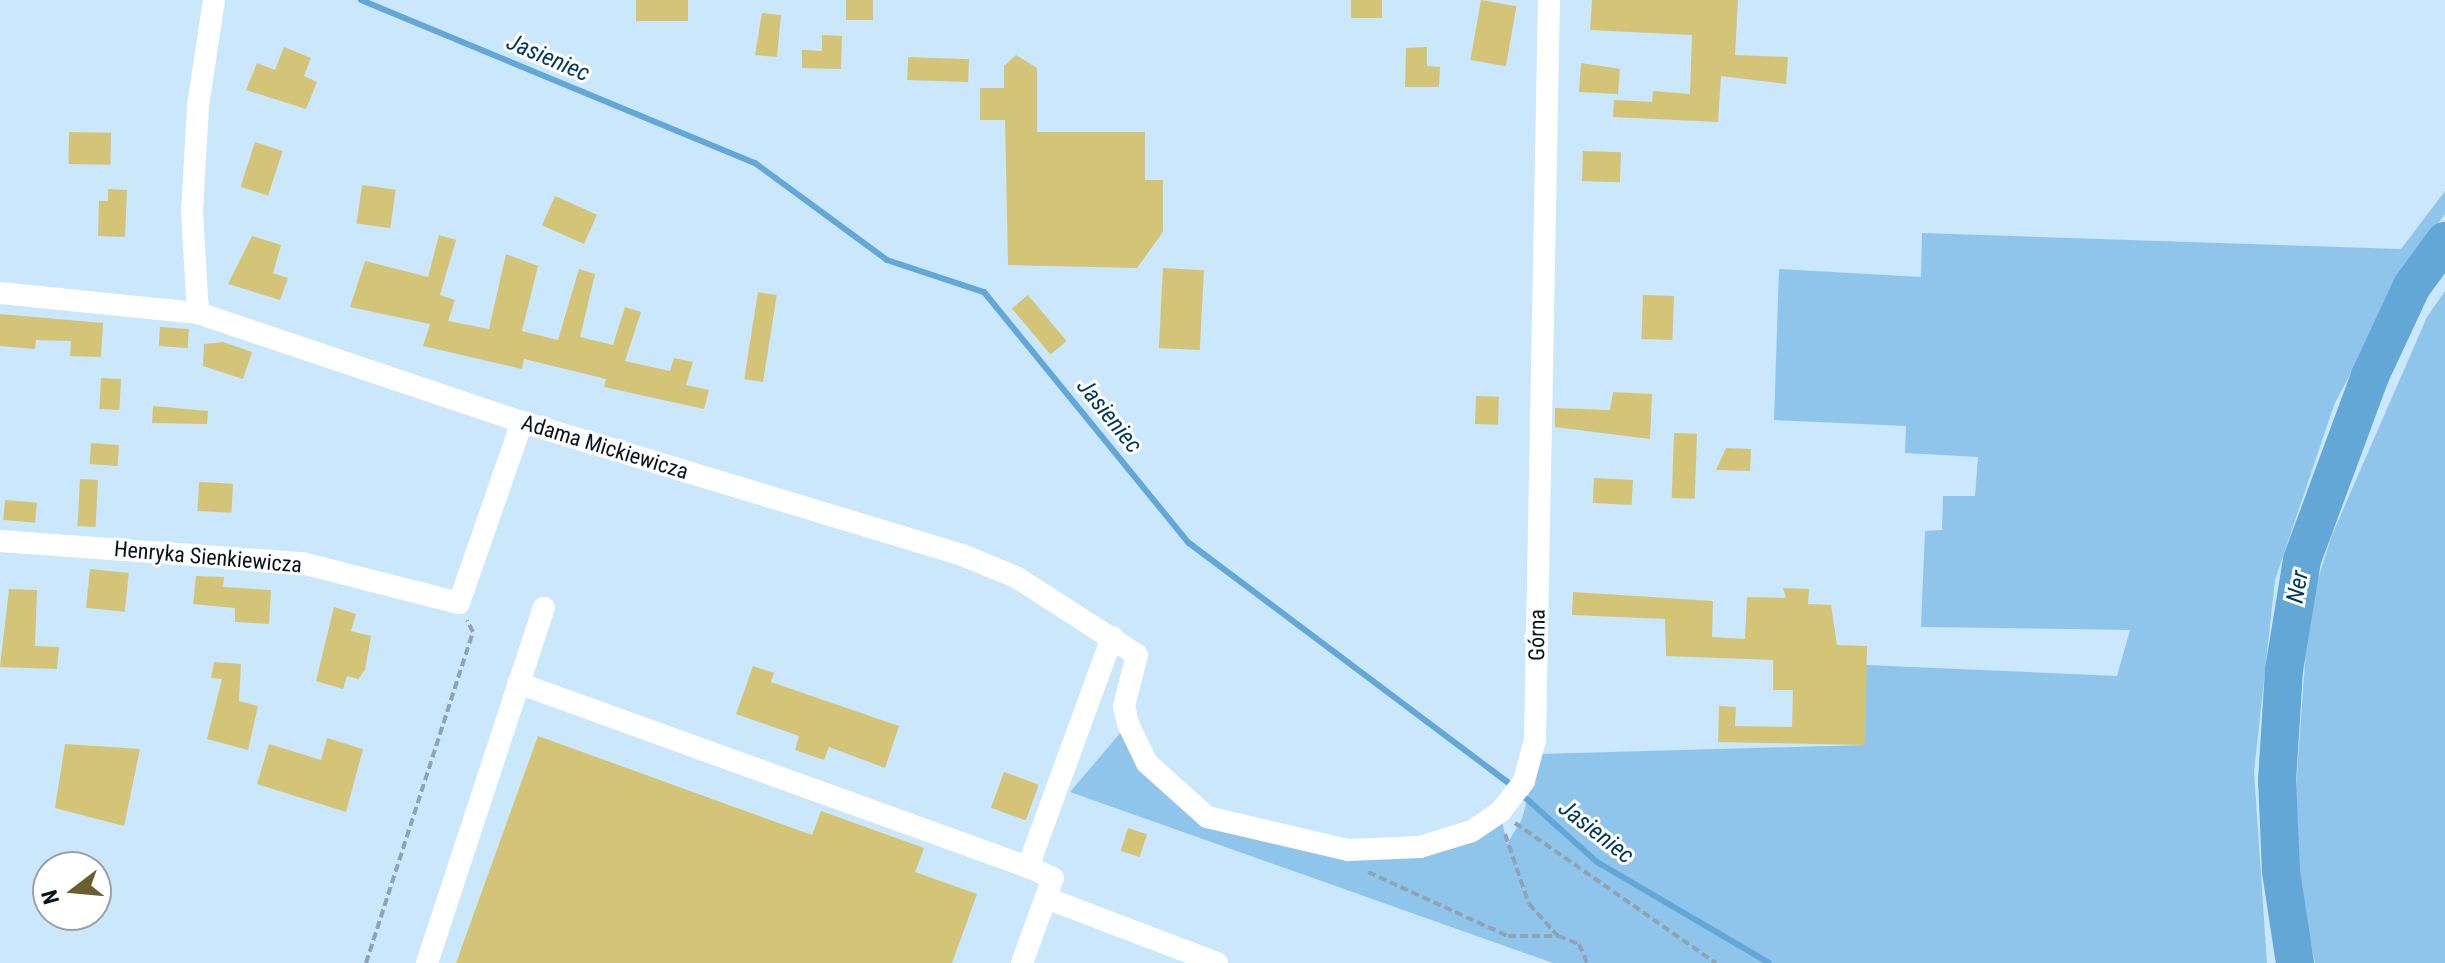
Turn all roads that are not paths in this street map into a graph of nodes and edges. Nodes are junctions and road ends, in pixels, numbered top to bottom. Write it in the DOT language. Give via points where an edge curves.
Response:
graph roads {
  1 [pos="214,0"];
  2 [pos="1549,0"];
  3 [pos="0,293"];
  4 [pos="198,313"];
  5 [pos="522,422"];
  6 [pos="0,541"];
  7 [pos="544,608"];
  8 [pos="1112,637"];
  9 [pos="518,683"];
  10 [pos="1124,706"];
  11 [pos="1028,867"];
  12 [pos="1046,898"];
  13 [pos="427,963"];
  14 [pos="1022,963"];
  15 [pos="1217,963"];
  1 -- 4 [label="street" via="193,198"];
  2 -- 10 [label="street, Górna" via="1535,740 1512,797 1472,831 1420,847 1348,850 1207,817 1147,763"];
  3 -- 4 [label="street, Adama Mickiewicza"];
  4 -- 5 [label="street, Adama Mickiewicza"];
  5 -- 6 [label="street, Henryka Sienkiewicza" via="459,603 302,563"];
  5 -- 8 [label="street, Adama Mickiewicza" via="962,555 1016,577"];
  7 -- 9 [label="street"];
  8 -- 10 [label="street, Adama Mickiewicza" via="1137,655"];
  8 -- 11 [label="street"];
  9 -- 11 [label="street"];
  9 -- 13 [label="street"];
  11 -- 12 [label="street" via="1053,878"];
  12 -- 14 [label="street"];
  12 -- 15 [label="street"];
}
